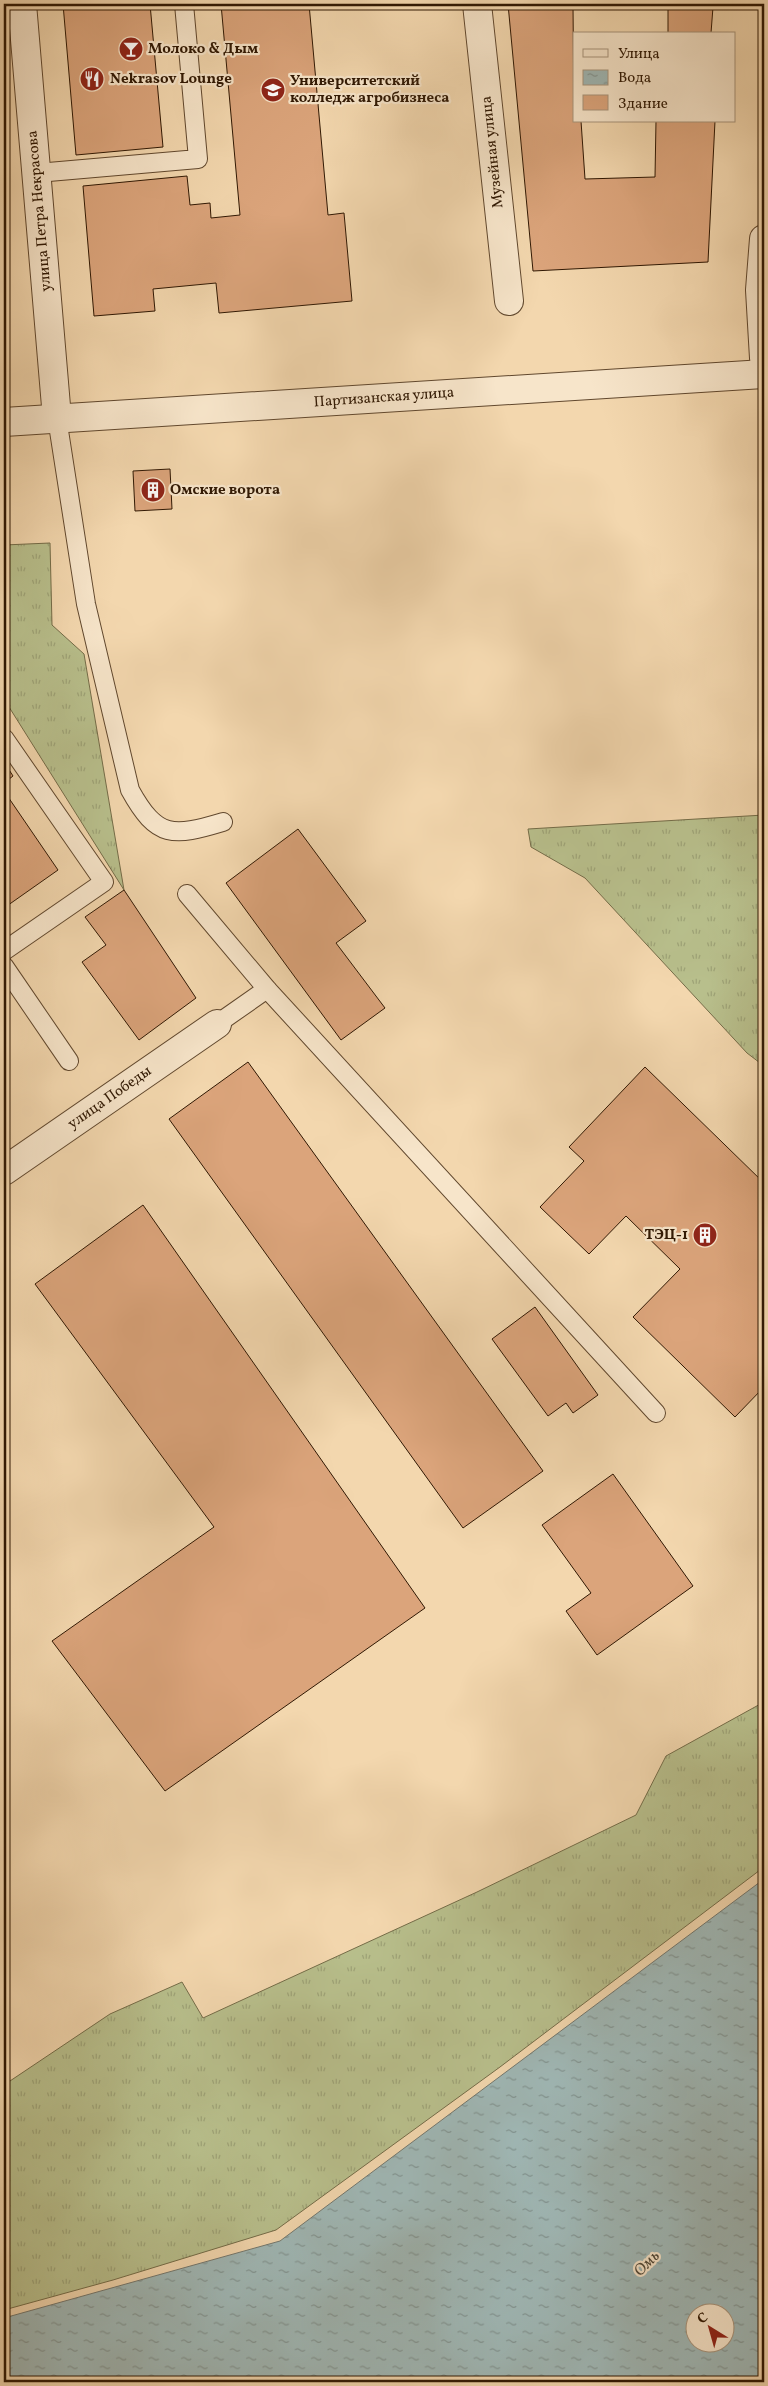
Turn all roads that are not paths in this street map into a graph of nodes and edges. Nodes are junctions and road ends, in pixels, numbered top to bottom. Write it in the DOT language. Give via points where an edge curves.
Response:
graph roads {
  1 [pos="22,4"];
  2 [pos="184,4"];
  3 [pos="477,4"];
  4 [pos="37,173"];
  5 [pos="764,239"];
  6 [pos="509,301"];
  7 [pos="764,358"];
  8 [pos="764,374"];
  9 [pos="57,418"];
  10 [pos="4,422"];
  11 [pos="4,738"];
  12 [pos="223,822"];
  13 [pos="187,894"];
  14 [pos="4,951"];
  15 [pos="4,966"];
  16 [pos="267,989"];
  17 [pos="217,1024"];
  18 [pos="69,1061"];
  19 [pos="4,1172"];
  20 [pos="656,1413"];
  1 -- 4 [label="street, улица Петра Некрасова"];
  2 -- 4 [label="lane" via="198,158"];
  3 -- 6 [label="street, Музейная улица"];
  4 -- 9 [label="street, улица Петра Некрасова"];
  5 -- 7 [label="street" via="760,290"];
  8 -- 9 [label="street, Партизанская улица"];
  9 -- 10 [label="street, Партизанская улица"];
  9 -- 12 [label="lane" via="86,604 130,790 143,813 164,829 189,832"];
  11 -- 14 [label="lane" via="104,882"];
  13 -- 16 [label="lane"];
  15 -- 18 [label="lane"];
  16 -- 17 [label="lane"];
  16 -- 20 [label="lane"];
  17 -- 19 [label="street, улица Победы"];
}
